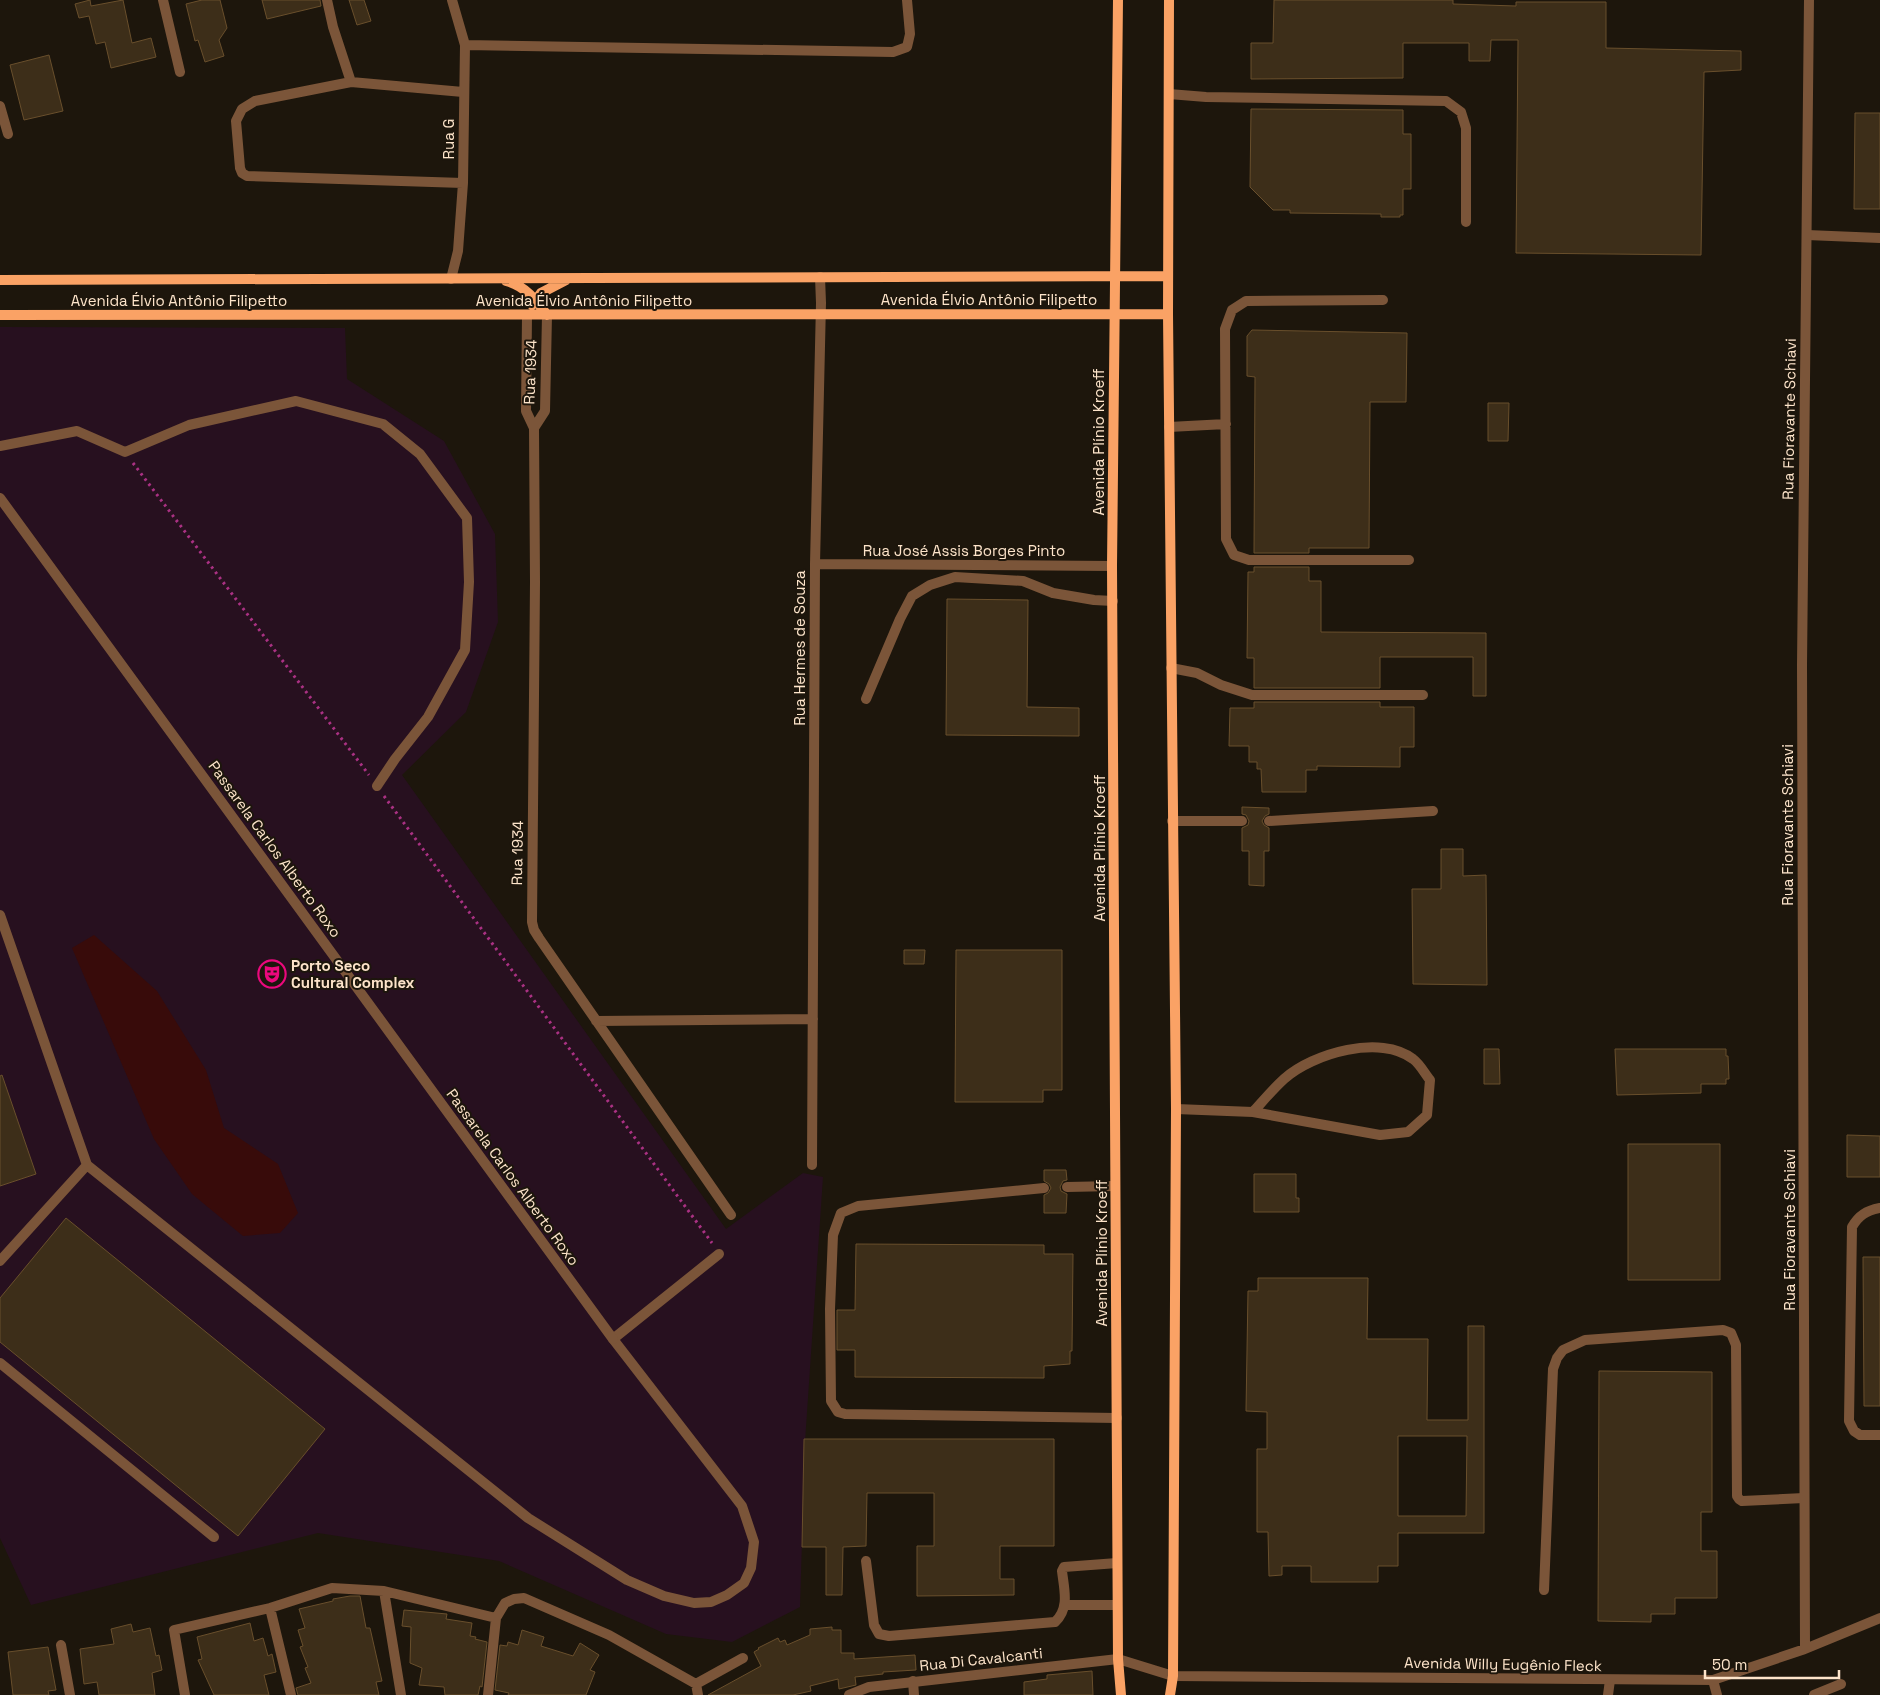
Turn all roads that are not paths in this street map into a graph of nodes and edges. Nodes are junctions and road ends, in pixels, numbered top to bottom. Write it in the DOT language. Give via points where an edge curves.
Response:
graph roads {
  1 [pos="163,0"];
  2 [pos="327,0"];
  3 [pos="452,0"];
  4 [pos="907,0"];
  5 [pos="1118,0"];
  6 [pos="1169,0"];
  7 [pos="1809,0"];
  8 [pos="465,45"];
  9 [pos="180,72"];
  10 [pos="351,82"];
  11 [pos="463,92"];
  12 [pos="1169,94"];
  13 [pos="0,106"];
  14 [pos="8,134"];
  15 [pos="463,183"];
  16 [pos="1466,222"];
  17 [pos="1807,235"];
  18 [pos="1880,238"];
  19 [pos="1115,276"];
  20 [pos="1167,276"];
  21 [pos="820,277"];
  22 [pos="498,278"];
  23 [pos="572,278"];
  24 [pos="451,279"];
  25 [pos="0,280"];
  26 [pos="536,300"];
  27 [pos="1383,300"];
  28 [pos="1114,314"];
  29 [pos="1168,314"];
  30 [pos="526,315"];
  31 [pos="547,315"];
  32 [pos="820,315"];
  33 [pos="0,316"];
  34 [pos="1226,424"];
  35 [pos="1169,427"];
  36 [pos="534,428"];
  37 [pos="0,446"];
  38 [pos="0,498"];
  39 [pos="1409,560"];
  40 [pos="815,564"];
  41 [pos="1112,566"];
  42 [pos="1113,601"];
  43 [pos="1171,668"];
  44 [pos="1423,695"];
  45 [pos="866,699"];
  46 [pos="377,786"];
  47 [pos="1433,812"];
  48 [pos="1172,820"];
  49 [pos="1242,821"];
  50 [pos="1269,821"];
  51 [pos="0,915"];
  52 [pos="813,1019"];
  53 [pos="596,1021"];
  54 [pos="1176,1109"];
  55 [pos="1253,1112"];
  56 [pos="87,1165"];
  57 [pos="812,1165"];
  58 [pos="1115,1186"];
  59 [pos="1067,1187"];
  60 [pos="1044,1188"];
  61 [pos="1880,1208"];
  62 [pos="731,1215"];
  63 [pos="719,1254"];
  64 [pos="0,1261"];
  65 [pos="613,1339"];
  66 [pos="0,1363"];
  67 [pos="1116,1418"];
  68 [pos="1880,1435"];
  69 [pos="1804,1498"];
  70 [pos="214,1537"];
  71 [pos="866,1561"];
  72 [pos="1117,1563"];
  73 [pos="1544,1590"];
  74 [pos="384,1591"];
  75 [pos="1065,1605"];
  76 [pos="1118,1605"];
  77 [pos="270,1608"];
  78 [pos="496,1618"];
  79 [pos="1880,1618"];
  80 [pos="61,1645"];
  81 [pos="1805,1649"];
  82 [pos="743,1658"];
  83 [pos="1118,1659"];
  84 [pos="1173,1676"];
  85 [pos="1610,1680"];
  86 [pos="1713,1680"];
  87 [pos="913,1681"];
  88 [pos="696,1684"];
  89 [pos="1841,1684"];
  90 [pos="70,1695"];
  91 [pos="185,1695"];
  92 [pos="291,1695"];
  93 [pos="401,1695"];
  94 [pos="488,1695"];
  95 [pos="698,1695"];
  96 [pos="849,1695"];
  97 [pos="914,1695"];
  98 [pos="1121,1695"];
  99 [pos="1170,1695"];
  100 [pos="1608,1695"];
  101 [pos="1717,1695"];
  102 [pos="1814,1695"];
  1 -- 9 [label="street"];
  2 -- 10 [label="street"];
  3 -- 8 [label="street, Rua G"];
  4 -- 8 [label="street" via="910,34 907,47 893,52"];
  5 -- 19 [label="main road, Avenida Plínio Kroeff"];
  6 -- 12 [label="main road"];
  7 -- 17 [label="street, Rua Fioravante Schiavi"];
  8 -- 11 [label="street, Rua G"];
  10 -- 11 [label="street"];
  10 -- 15 [label="street" via="256,101 242,109 236,121 242,173 247,176"];
  11 -- 15 [label="street, Rua G"];
  12 -- 16 [label="street" via="1446,101 1461,112 1466,128"];
  12 -- 20 [label="main road"];
  13 -- 14 [label="street"];
  15 -- 24 [label="street, Rua G" via="458,251"];
  17 -- 18 [label="street"];
  17 -- 69 [label="street, Rua Fioravante Schiavi" via="1802,665"];
  19 -- 20 [label="main road, Avenida Élvio Antônio Filipetto"];
  19 -- 21 [label="main road, Avenida Élvio Antônio Filipetto"];
  19 -- 28 [label="main road, Avenida Plínio Kroeff"];
  20 -- 29 [label="main road"];
  21 -- 23 [label="main road, Avenida Élvio Antônio Filipetto"];
  21 -- 32 [label="street, Rua Hermes de Souza"];
  22 -- 23 [label="main road, Avenida Élvio Antônio Filipetto"];
  22 -- 24 [label="main road, Avenida Élvio Antônio Filipetto"];
  22 -- 26 [label="main road" via="514,283"];
  23 -- 26 [label="main road" via="548,288"];
  24 -- 25 [label="main road, Avenida Élvio Antônio Filipetto"];
  26 -- 30 [label="main road"];
  26 -- 31 [label="main road"];
  27 -- 34 [label="street" via="1246,301 1232,310 1225,329"];
  28 -- 29 [label="main road, Avenida Élvio Antônio Filipetto"];
  28 -- 32 [label="main road, Avenida Élvio Antônio Filipetto"];
  28 -- 41 [label="main road, Avenida Plínio Kroeff"];
  29 -- 35 [label="main road"];
  30 -- 31 [label="main road, Avenida Élvio Antônio Filipetto"];
  30 -- 33 [label="main road, Avenida Élvio Antônio Filipetto"];
  30 -- 36 [label="street, Rua 1934" via="526,411"];
  31 -- 32 [label="main road, Avenida Élvio Antônio Filipetto"];
  31 -- 36 [label="street, Rua 1934" via="545,410"];
  32 -- 40 [label="street, Rua Hermes de Souza"];
  34 -- 35 [label="street"];
  34 -- 39 [label="street" via="1226,539 1234,555 1249,560"];
  35 -- 43 [label="main road"];
  36 -- 53 [label="street, Rua 1934" via="532,922 534,930"];
  37 -- 46 [label="street" via="77,431 126,452 189,426 296,401 383,424 420,454 467,518 469,582 465,650 428,717"];
  38 -- 65 [label="street, Passarela Carlos Alberto Roxo"];
  40 -- 41 [label="street, Rua José Assis Borges Pinto"];
  40 -- 52 [label="street, Rua Hermes de Souza"];
  41 -- 42 [label="main road, Avenida Plínio Kroeff"];
  42 -- 45 [label="street" via="1053,593 1023,581 955,578 930,585 912,596"];
  42 -- 58 [label="main road, Avenida Plínio Kroeff"];
  43 -- 44 [label="street" via="1197,673 1221,685 1252,694"];
  43 -- 48 [label="main road"];
  47 -- 50 [label="street"];
  48 -- 49 [label="street"];
  48 -- 54 [label="main road"];
  51 -- 56 [label="street"];
  52 -- 53 [label="street"];
  52 -- 57 [label="street, Rua Hermes de Souza"];
  53 -- 62 [label="street, Rua 1934"];
  54 -- 55 [label="street"];
  54 -- 84 [label="main road"];
  55 -- 55 [label="street" via="1285,1078 1306,1063 1336,1051 1388,1047 1414,1059 1430,1080 1426,1115 1408,1132 1380,1135"];
  56 -- 64 [label="street"];
  56 -- 65 [label="street, Passarela Carlos Alberto Roxo" via="528,1518 627,1580 664,1596 694,1603 711,1602 727,1596 744,1583 752,1568 754,1542 742,1506"];
  58 -- 59 [label="street"];
  58 -- 67 [label="main road, Avenida Plínio Kroeff"];
  60 -- 67 [label="street" via="858,1206 841,1213 833,1235 831,1400 838,1412 845,1414"];
  61 -- 68 [label="street" via="1858,1217 1852,1227 1849,1421 1854,1432 1860,1435"];
  63 -- 65 [label="street"];
  66 -- 70 [label="street"];
  67 -- 72 [label="main road, Avenida Plínio Kroeff"];
  69 -- 73 [label="street" via="1742,1501 1737,1496 1736,1345 1731,1333 1723,1330 1579,1342 1563,1350 1553,1369"];
  69 -- 81 [label="street, Rua Fioravante Schiavi"];
  71 -- 75 [label="street" via="874,1625 879,1634 889,1636 1055,1622"];
  72 -- 75 [label="street" via="1064,1567"];
  72 -- 76 [label="main road, Avenida Plínio Kroeff"];
  74 -- 77 [label="street" via="332,1588"];
  74 -- 78 [label="street"];
  74 -- 93 [label="street"];
  75 -- 76 [label="street"];
  76 -- 83 [label="main road, Avenida Plínio Kroeff"];
  77 -- 91 [label="street" via="174,1630"];
  77 -- 92 [label="street"];
  78 -- 88 [label="street" via="505,1603 524,1598 608,1635"];
  78 -- 94 [label="street"];
  79 -- 81 [label="street, Avenida Willy Eugênio Fleck"];
  80 -- 90 [label="street"];
  81 -- 86 [label="street, Avenida Willy Eugênio Fleck"];
  82 -- 88 [label="street"];
  83 -- 84 [label="street, Avenida Willy Eugênio Fleck"];
  83 -- 87 [label="street, Rua Di Cavalcanti"];
  83 -- 98 [label="main road, Avenida Plínio Kroeff"];
  84 -- 85 [label="street, Avenida Willy Eugênio Fleck"];
  84 -- 99 [label="main road"];
  85 -- 86 [label="street, Avenida Willy Eugênio Fleck"];
  85 -- 100 [label="street"];
  86 -- 101 [label="street"];
  87 -- 96 [label="street, Rua Di Cavalcanti" via="869,1686"];
  87 -- 97 [label="street"];
  88 -- 95 [label="street"];
  89 -- 102 [label="street"];
}
